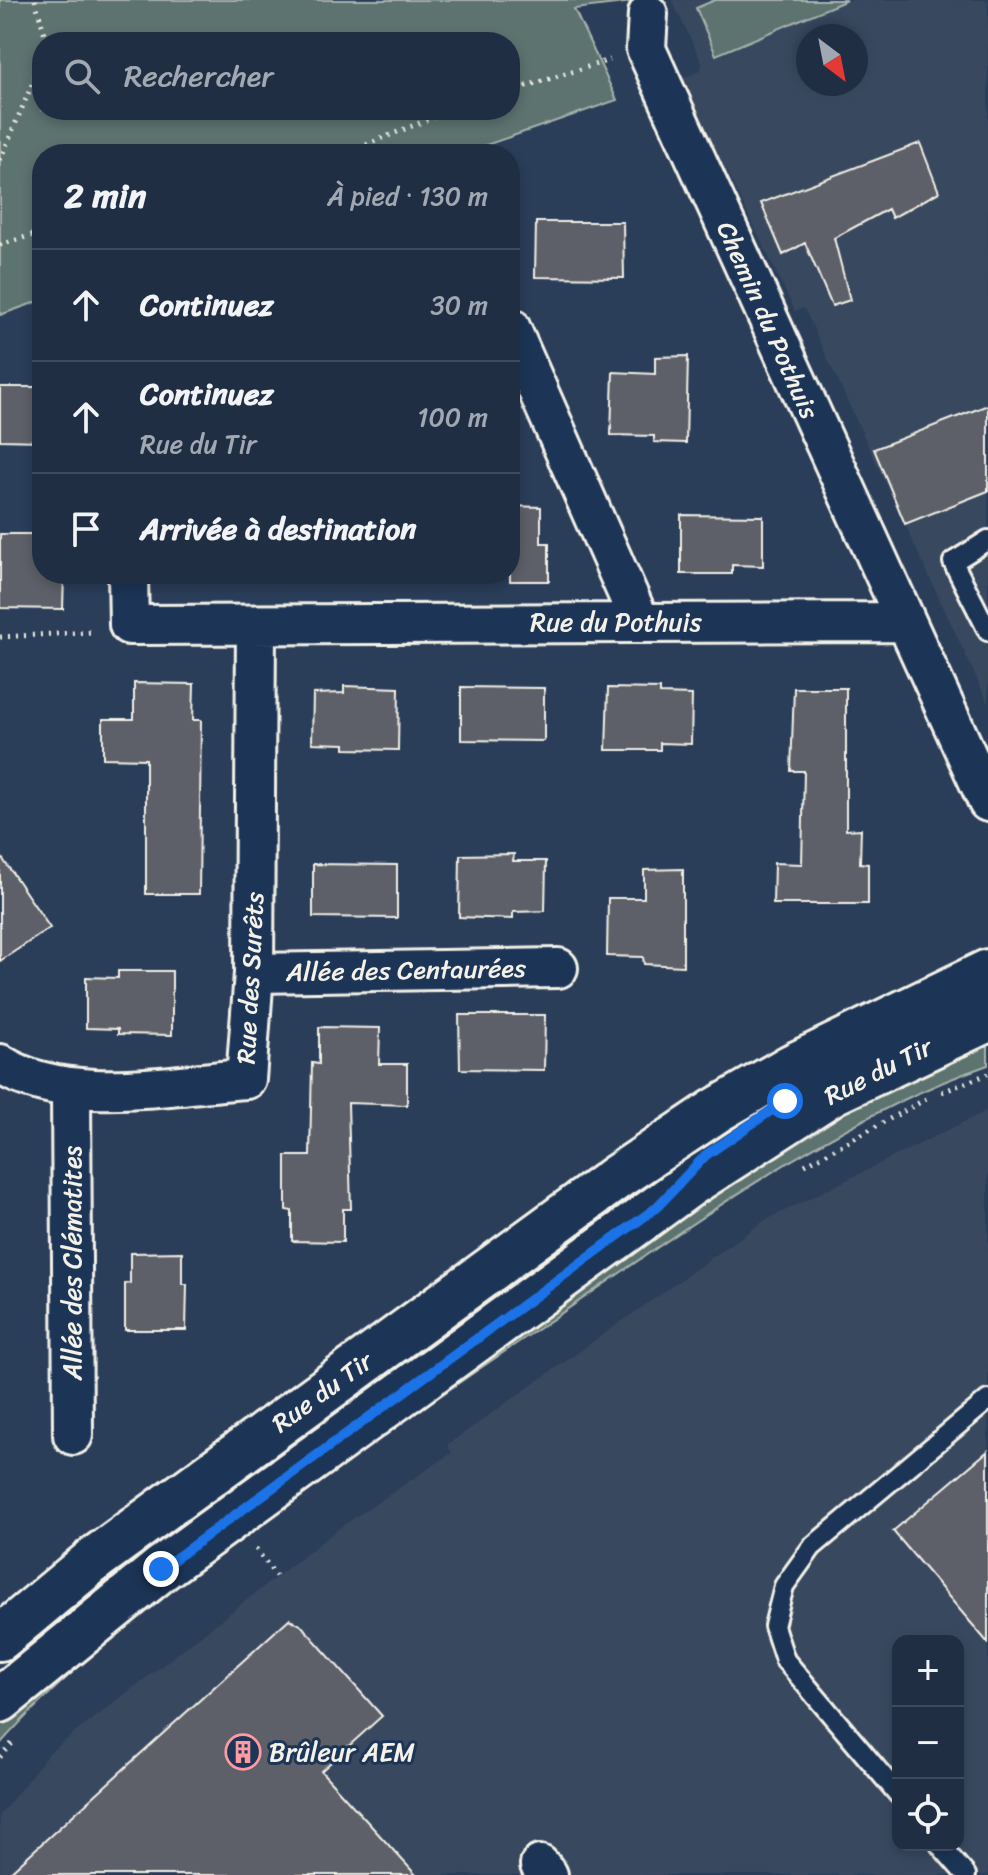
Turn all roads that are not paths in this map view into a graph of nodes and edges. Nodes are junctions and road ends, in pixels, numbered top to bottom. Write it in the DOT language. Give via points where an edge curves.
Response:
graph roads {
  1 [pos="647,32"];
  2 [pos="520,350"];
  3 [pos="988,540"];
  4 [pos="128,584"];
  5 [pos="640,622"];
  6 [pos="904,622"];
  7 [pos="256,625"];
  8 [pos="988,631"];
  9 [pos="988,802"];
  10 [pos="558,968"];
  11 [pos="988,972"];
  12 [pos="254,973"];
  13 [pos="988,1003"];
  14 [pos="988,1019"];
  15 [pos="0,1064"];
  16 [pos="71,1090"];
  17 [pos="656,1208"];
  18 [pos="988,1400"];
  19 [pos="73,1435"];
  20 [pos="0,1638"];
  21 [pos="0,1700"];
  22 [pos="892,1787"];
  23 [pos="945,1851"];
  24 [pos="966,1875"];
  1 -- 6 [label="street, Chemin du Pothuis"];
  2 -- 5 [label="street"];
  3 -- 8 [label="lane" via="953,562"];
  4 -- 7 [label="street, Rue du Pothuis" via="129,625"];
  5 -- 6 [label="street, Rue du Pothuis"];
  5 -- 7 [label="street, Rue du Pothuis"];
  6 -- 9 [label="street"];
  7 -- 12 [label="street, Rue des Surêts"];
  10 -- 12 [label="street, Allée des Centaurées"];
  11 -- 20 [label="main road, Rue du Tir" via="791,1067 617,1177 96,1558"];
  12 -- 16 [label="street, Rue des Surêts" via="246,1079"];
  13 -- 17 [label="street" via="785,1101 706,1155"];
  14 -- 17 [label="main road, Rue du Tir" via="833,1092"];
  15 -- 16 [label="street, Rue des Surêts" via="23,1079"];
  16 -- 19 [label="street, Allée des Clématites"];
  17 -- 21 [label="main road, Rue du Tir" via="161,1569"];
  18 -- 22 [label="lane" via="812,1547 784,1586 774,1626 785,1660"];
  23 -- 24 [label="lane"];
}
